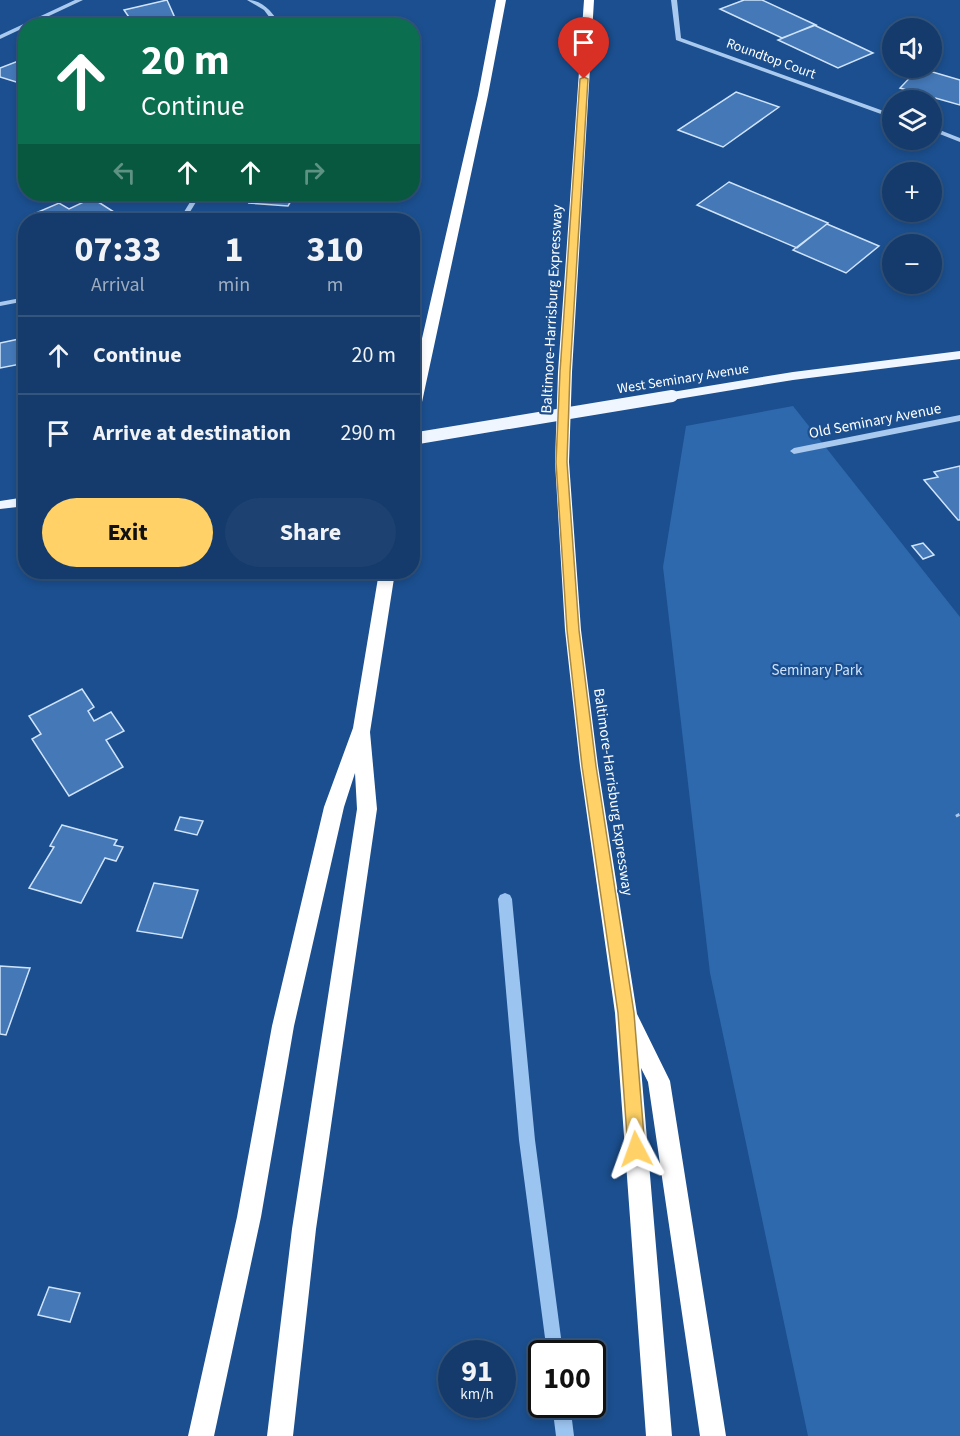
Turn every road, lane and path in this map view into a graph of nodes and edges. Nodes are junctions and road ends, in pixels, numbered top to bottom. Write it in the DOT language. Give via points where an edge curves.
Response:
graph roads {
  1 [pos="80,0"];
  2 [pos="250,0"];
  3 [pos="501,0"];
  4 [pos="589,0"];
  5 [pos="674,0"];
  6 [pos="41,18"];
  7 [pos="273,18"];
  8 [pos="18,29"];
  9 [pos="0,31"];
  10 [pos="7,34"];
  11 [pos="0,37"];
  12 [pos="882,112"];
  13 [pos="942,133"];
  14 [pos="960,140"];
  15 [pos="18,301"];
  16 [pos="0,304"];
  17 [pos="960,355"];
  18 [pos="420,380"];
  19 [pos="960,418"];
  20 [pos="420,438"];
  21 [pos="795,451"];
  22 [pos="18,502"];
  23 [pos="0,505"];
  24 [pos="386,579"];
  25 [pos="362,728"];
  26 [pos="957,814"];
  27 [pos="960,820"];
  28 [pos="626,1013"];
  29 [pos="201,1436"];
  30 [pos="280,1436"];
  31 [pos="659,1436"];
  32 [pos="713,1436"];
  1 -- 6 [label="street"];
  2 -- 7 [label="street"];
  3 -- 18 [label="highway"];
  4 -- 28 [label="highway, Baltimore-Harrisburg Expressway" via="562,462 573,630"];
  5 -- 12 [label="street, Roundtop Court" via="678,39"];
  8 -- 10 [label="street"];
  9 -- 10 [label="street"];
  10 -- 11 [label="street"];
  13 -- 14 [label="street"];
  15 -- 16 [label="street"];
  17 -- 20 [label="main road, West Seminary Avenue, bridge" via="814,373"];
  19 -- 21 [label="street, Old Seminary Avenue"];
  22 -- 23 [label="main road"];
  24 -- 25 [label="highway"];
  25 -- 29 [label="highway" via="334,807 283,1026 249,1217"];
  25 -- 30 [label="highway" via="367,809 304,1229"];
  26 -- 27 [label="path"];
  28 -- 31 [label="highway"];
  28 -- 32 [label="highway" via="659,1081"];
}
